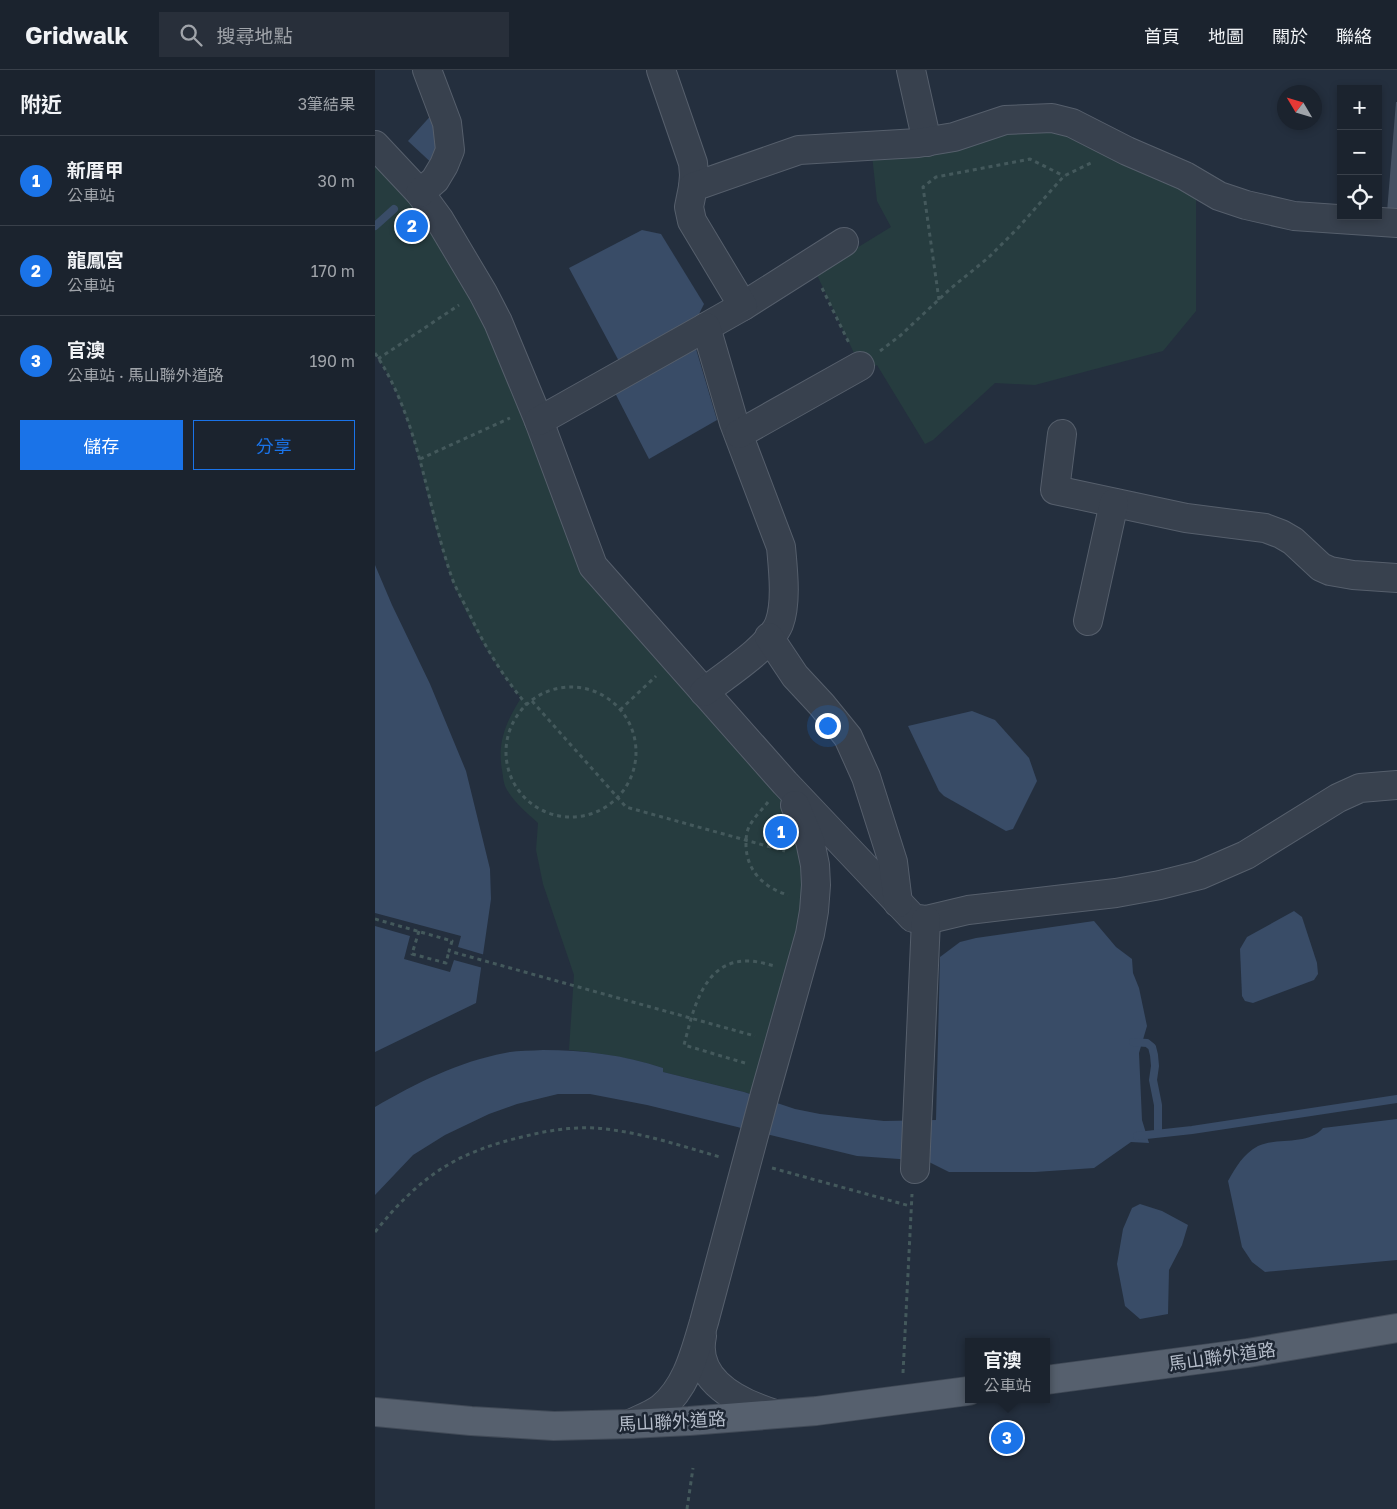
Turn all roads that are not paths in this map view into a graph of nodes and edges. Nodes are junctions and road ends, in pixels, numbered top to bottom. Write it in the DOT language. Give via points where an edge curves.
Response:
graph roads {
  1 [pos="427,70"];
  2 [pos="661,70"];
  3 [pos="911,70"];
  4 [pos="927,142"];
  5 [pos="375,145"];
  6 [pos="693,187"];
  7 [pos="420,193"];
  8 [pos="1397,223"];
  9 [pos="845,242"];
  10 [pos="743,306"];
  11 [pos="706,328"];
  12 [pos="860,366"];
  13 [pos="527,418"];
  14 [pos="739,434"];
  15 [pos="1062,434"];
  16 [pos="1113,503"];
  17 [pos="1397,578"];
  18 [pos="1088,621"];
  19 [pos="769,637"];
  20 [pos="703,692"];
  21 [pos="1397,785"];
  22 [pos="779,791"];
  23 [pos="898,903"];
  24 [pos="926,920"];
  25 [pos="915,1169"];
  26 [pos="705,1322"];
  27 [pos="1397,1328"];
  28 [pos="686,1375"];
  29 [pos="1050,1379"];
  30 [pos="965,1391"];
  31 [pos="375,1412"];
  32 [pos="775,1414"];
  33 [pos="717,1419"];
  34 [pos="630,1424"];
  1 -- 7 [label="street" via="447,124 450,150 435,180"];
  2 -- 6 [label="street" via="693,163"];
  3 -- 4 [label="street"];
  4 -- 6 [label="street" via="799,150"];
  4 -- 8 [label="street" via="954,137 1005,120 1051,118 1072,123 1185,176 1219,196 1246,205 1294,216"];
  5 -- 7 [label="street"];
  6 -- 10 [label="street" via="689,207 695,228"];
  7 -- 13 [label="street" via="483,293 512,353"];
  9 -- 10 [label="street"];
  10 -- 11 [label="street"];
  11 -- 13 [label="street"];
  11 -- 14 [label="street"];
  12 -- 14 [label="street"];
  13 -- 20 [label="street" via="593,566"];
  14 -- 19 [label="street" via="781,547 782,612 778,626"];
  15 -- 16 [label="street" via="1055,490"];
  16 -- 17 [label="street" via="1186,518 1265,528 1293,541 1321,567 1330,571"];
  16 -- 18 [label="street"];
  19 -- 20 [label="street" via="761,647"];
  19 -- 23 [label="street" via="795,676 848,737 866,777 893,862"];
  20 -- 22 [label="street"];
  21 -- 24 [label="street" via="1360,788 1338,798 1246,855 1200,875 1160,886 968,910"];
  22 -- 23 [label="street"];
  22 -- 26 [label="street" via="810,841 816,885 810,934 765,1094 741,1152"];
  23 -- 24 [label="street" via="913,918"];
  24 -- 25 [label="street"];
  26 -- 28 [label="street"];
  26 -- 32 [label="street" via="701,1355 706,1370 736,1399"];
  27 -- 29 [label="main road, 馬山聯外道路"];
  28 -- 33 [label="street" via="681,1396 683,1405 699,1416"];
  28 -- 34 [label="street" via="661,1408"];
  30 -- 32 [label="main road, 馬山聯外道路"];
  31 -- 34 [label="main road, 馬山聯外道路" via="554,1426"];
  32 -- 33 [label="main road, 馬山聯外道路"];
  33 -- 34 [label="main road, 馬山聯外道路"];
}
